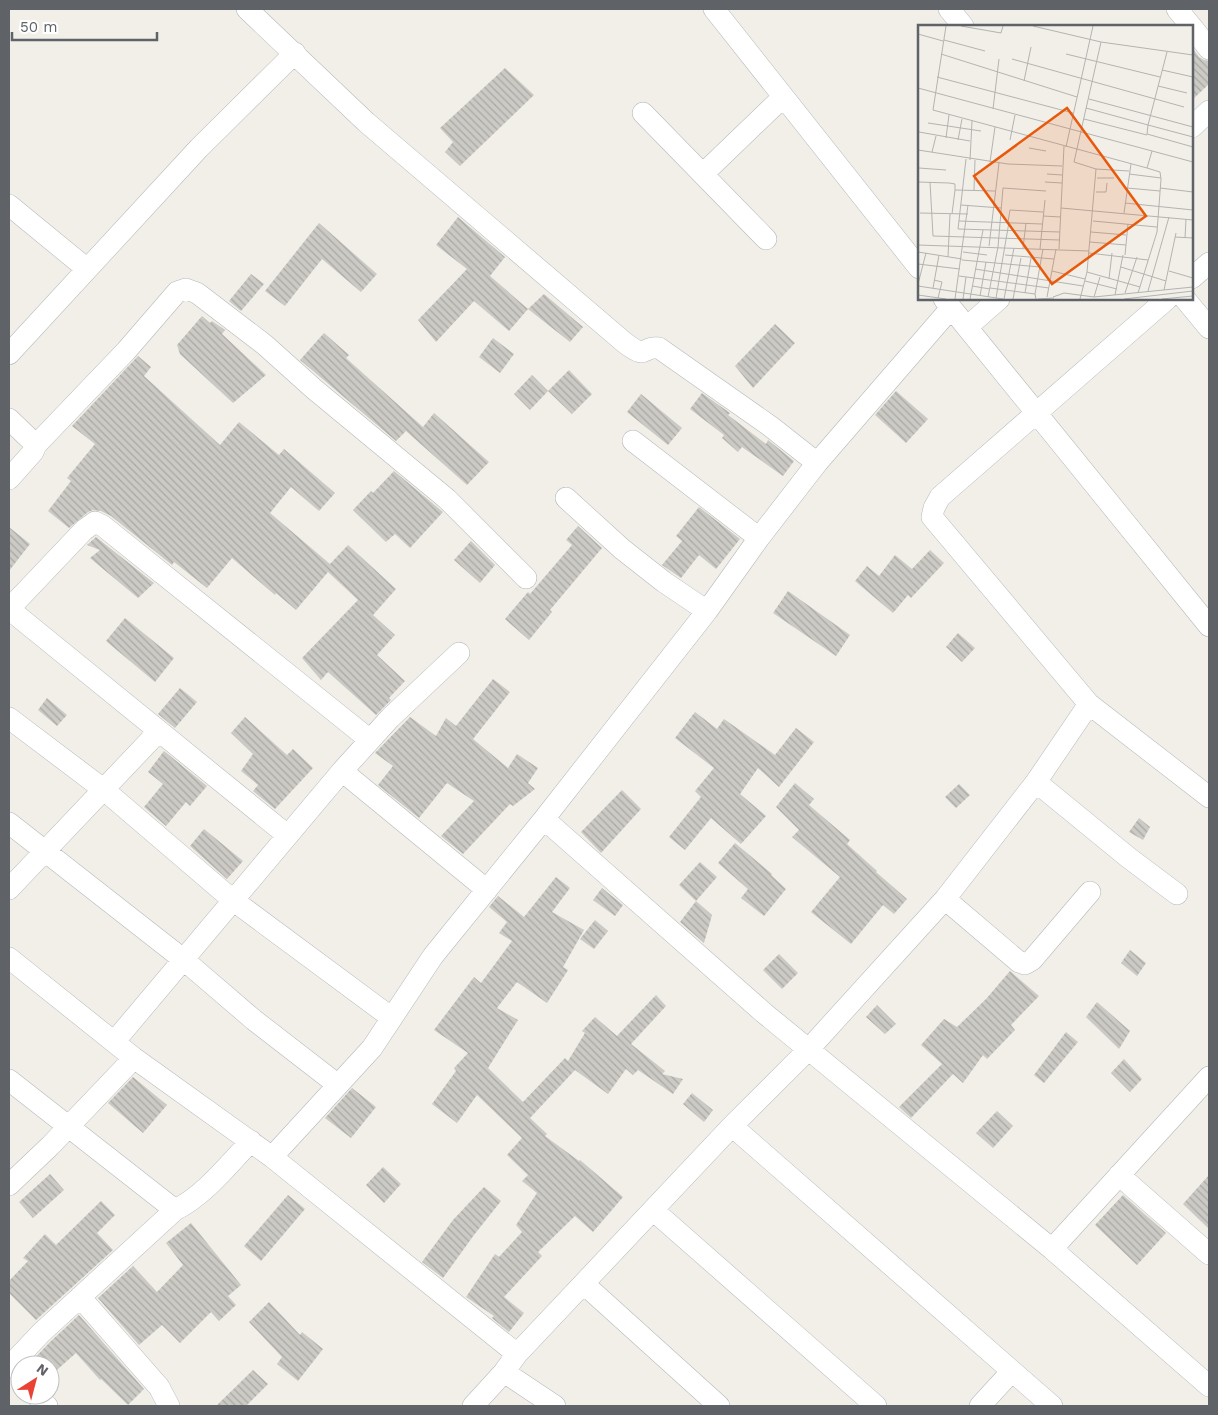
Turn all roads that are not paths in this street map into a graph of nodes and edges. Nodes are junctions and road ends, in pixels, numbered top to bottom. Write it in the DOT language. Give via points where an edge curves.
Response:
graph roads {
  1 [pos="247,9"];
  2 [pos="714,9"];
  3 [pos="949,9"];
  4 [pos="1176,9"];
  5 [pos="962,25"];
  6 [pos="1189,25"];
  7 [pos="1193,29"];
  8 [pos="1209,49"];
  9 [pos="295,53"];
  10 [pos="783,97"];
  11 [pos="1209,111"];
  12 [pos="643,113"];
  13 [pos="1193,126"];
  14 [pos="703,174"];
  15 [pos="9,205"];
  16 [pos="766,239"];
  17 [pos="1209,263"];
  18 [pos="918,267"];
  19 [pos="87,269"];
  20 [pos="1193,277"];
  21 [pos="998,300"];
  22 [pos="1166,300"];
  23 [pos="1187,300"];
  24 [pos="948,303"];
  25 [pos="967,328"];
  26 [pos="1209,328"];
  27 [pos="9,354"];
  28 [pos="1035,413"];
  29 [pos="9,419"];
  30 [pos="633,441"];
  31 [pos="36,445"];
  32 [pos="817,463"];
  33 [pos="9,479"];
  34 [pos="566,498"];
  35 [pos="759,538"];
  36 [pos="526,578"];
  37 [pos="707,611"];
  38 [pos="11,615"];
  39 [pos="1209,626"];
  40 [pos="459,653"];
  41 [pos="1089,704"];
  42 [pos="9,718"];
  43 [pos="159,731"];
  44 [pos="370,740"];
  45 [pos="342,771"];
  46 [pos="1036,782"];
  47 [pos="103,789"];
  48 [pos="1209,797"];
  49 [pos="544,819"];
  50 [pos="9,823"];
  51 [pos="287,835"];
  52 [pos="44,852"];
  53 [pos="9,889"];
  54 [pos="486,890"];
  55 [pos="1090,892"];
  56 [pos="1177,894"];
  57 [pos="945,899"];
  58 [pos="234,901"];
  59 [pos="9,958"];
  60 [pos="184,960"];
  61 [pos="392,1018"];
  62 [pos="114,1042"];
  63 [pos="808,1050"];
  64 [pos="134,1058"];
  65 [pos="1209,1077"];
  66 [pos="9,1080"];
  67 [pos="338,1085"];
  68 [pos="732,1126"];
  69 [pos="69,1127"];
  70 [pos="250,1141"];
  71 [pos="272,1157"];
  72 [pos="1120,1175"];
  73 [pos="9,1185"];
  74 [pos="175,1210"];
  75 [pos="653,1210"];
  76 [pos="1052,1249"];
  77 [pos="1209,1254"];
  78 [pos="584,1284"];
  79 [pos="80,1297"];
  80 [pos="517,1354"];
  81 [pos="23,1355"];
  82 [pos="1012,1371"];
  83 [pos="504,1372"];
  84 [pos="1209,1386"];
  85 [pos="169,1406"];
  86 [pos="473,1406"];
  87 [pos="554,1406"];
  88 [pos="718,1406"];
  89 [pos="876,1406"];
  90 [pos="980,1406"];
  91 [pos="1052,1406"];
  1 -- 9 [label="street"];
  2 -- 10 [label="street"];
  3 -- 5 [label="street"];
  4 -- 6 [label="street"];
  7 -- 8 [label="street"];
  9 -- 19 [label="street" via="198,148"];
  9 -- 32 [label="street" via="366,122 625,343 637,352 659,348"];
  10 -- 14 [label="street"];
  10 -- 18 [label="street"];
  11 -- 13 [label="street"];
  12 -- 14 [label="street"];
  14 -- 16 [label="street"];
  15 -- 19 [label="street"];
  17 -- 20 [label="street"];
  19 -- 27 [label="street"];
  21 -- 25 [label="street"];
  22 -- 28 [label="street"];
  23 -- 26 [label="street"];
  24 -- 25 [label="street"];
  24 -- 32 [label="street"];
  25 -- 28 [label="street"];
  28 -- 39 [label="street"];
  28 -- 41 [label="street" via="940,497 932,517"];
  29 -- 31 [label="street"];
  30 -- 35 [label="street"];
  31 -- 33 [label="street"];
  31 -- 36 [label="street" via="178,292 186,289 197,293 265,345 447,499"];
  32 -- 35 [label="street"];
  34 -- 37 [label="street" via="622,549"];
  35 -- 37 [label="street"];
  37 -- 49 [label="street"];
  38 -- 43 [label="street"];
  38 -- 44 [label="street" via="84,530 95,522"];
  40 -- 44 [label="street"];
  41 -- 46 [label="street"];
  41 -- 48 [label="street"];
  42 -- 47 [label="street"];
  43 -- 47 [label="street"];
  43 -- 51 [label="street"];
  44 -- 45 [label="street"];
  45 -- 51 [label="street"];
  45 -- 54 [label="street"];
  46 -- 56 [label="street"];
  46 -- 57 [label="street"];
  47 -- 52 [label="street"];
  47 -- 58 [label="street"];
  49 -- 54 [label="street"];
  49 -- 63 [label="street"];
  50 -- 52 [label="street"];
  51 -- 58 [label="street"];
  52 -- 53 [label="street"];
  52 -- 60 [label="street"];
  54 -- 61 [label="street" via="433,956"];
  55 -- 57 [label="street" via="1032,960 1025,964"];
  57 -- 63 [label="street"];
  58 -- 60 [label="street"];
  58 -- 61 [label="street"];
  59 -- 62 [label="street"];
  60 -- 62 [label="street"];
  60 -- 67 [label="street"];
  61 -- 67 [label="street" via="372,1048"];
  62 -- 64 [label="street"];
  63 -- 68 [label="street"];
  63 -- 76 [label="street"];
  64 -- 69 [label="street"];
  64 -- 70 [label="street"];
  65 -- 72 [label="street"];
  66 -- 69 [label="street"];
  67 -- 71 [label="street"];
  68 -- 75 [label="street"];
  68 -- 82 [label="street"];
  69 -- 73 [label="street"];
  69 -- 74 [label="street"];
  70 -- 71 [label="street"];
  70 -- 74 [label="street" via="207,1187"];
  71 -- 80 [label="street"];
  72 -- 76 [label="street"];
  72 -- 77 [label="street"];
  74 -- 79 [label="street"];
  75 -- 78 [label="street"];
  75 -- 89 [label="street"];
  76 -- 84 [label="street"];
  78 -- 80 [label="street"];
  78 -- 88 [label="street"];
  79 -- 81 [label="street" via="41,1333"];
  79 -- 85 [label="street" via="159,1387"];
  80 -- 83 [label="street"];
  82 -- 90 [label="street"];
  82 -- 91 [label="street"];
  83 -- 86 [label="street"];
  83 -- 87 [label="street"];
}
